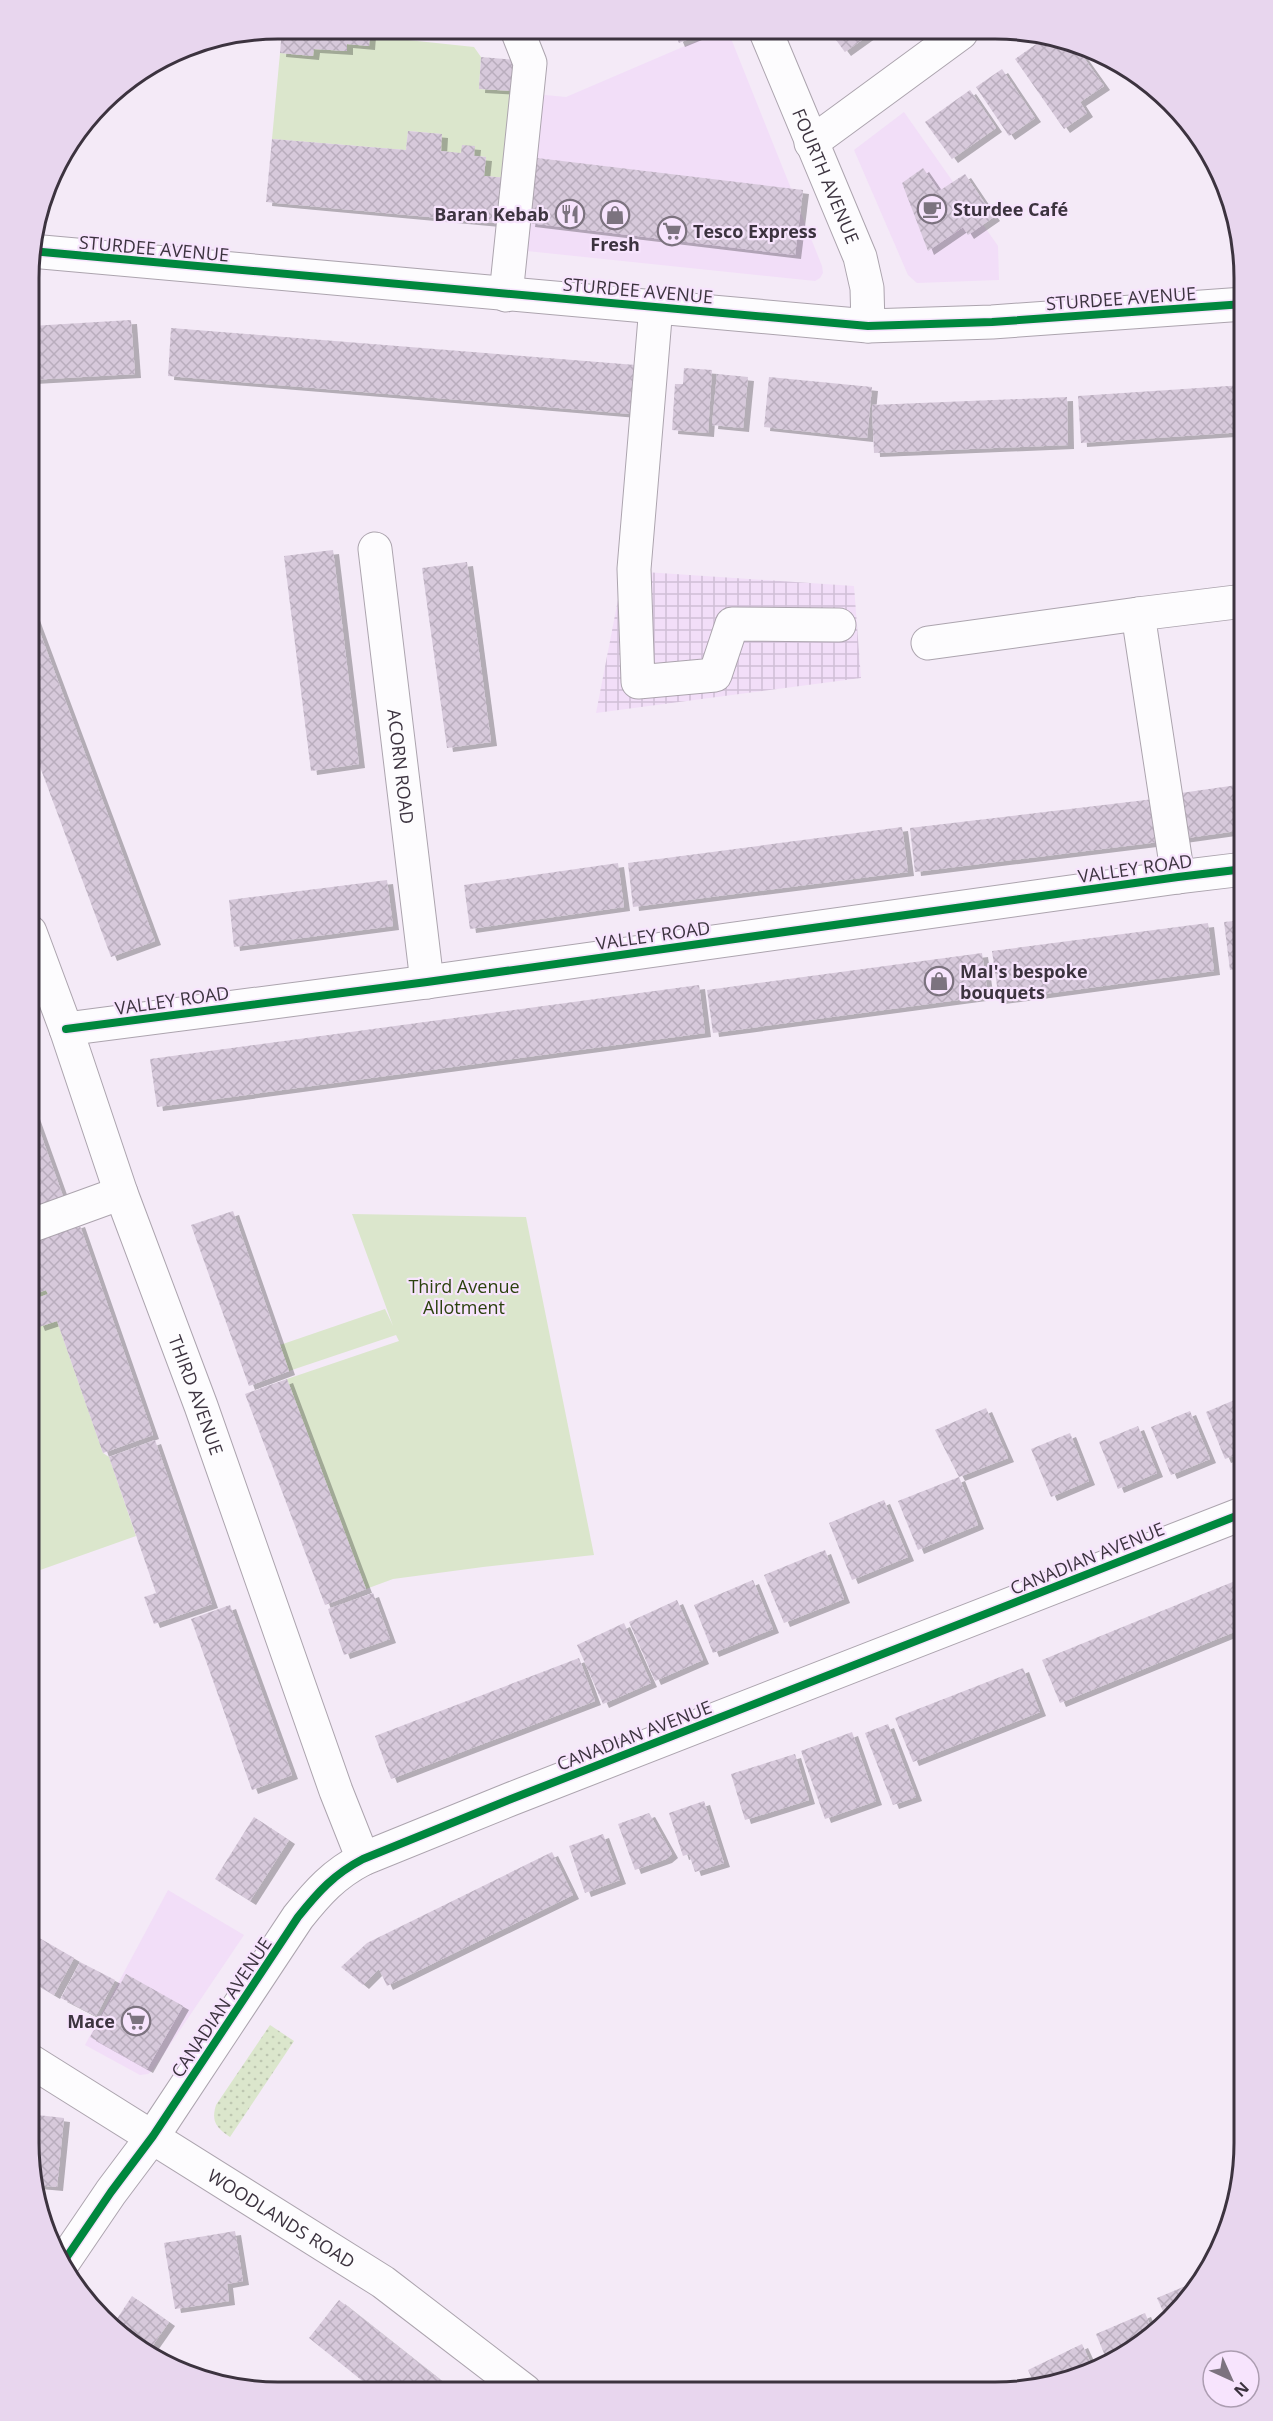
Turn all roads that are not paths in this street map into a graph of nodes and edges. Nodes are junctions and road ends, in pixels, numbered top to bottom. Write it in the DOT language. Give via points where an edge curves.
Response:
graph roads {
  1 [pos="521,39"];
  2 [pos="769,39"];
  3 [pos="953,39"];
  4 [pos="811,143"];
  5 [pos="41,252"];
  6 [pos="506,295"];
  7 [pos="1234,305"];
  8 [pos="656,306"];
  9 [pos="868,326"];
  10 [pos="375,549"];
  11 [pos="1234,602"];
  12 [pos="1138,614"];
  13 [pos="838,625"];
  14 [pos="928,643"];
  15 [pos="1234,870"];
  16 [pos="1178,876"];
  17 [pos="39,956"];
  18 [pos="427,982"];
  19 [pos="66,1029"];
  20 [pos="121,1193"];
  21 [pos="39,1223"];
  22 [pos="1234,1517"];
  23 [pos="363,1859"];
  24 [pos="39,2066"];
  25 [pos="153,2136"];
  26 [pos="68,2256"];
  27 [pos="513,2382"];
  1 -- 6 [label="street" via="530,63"];
  2 -- 4 [label="street, FOURTH AVENUE"];
  3 -- 4 [label="street"];
  4 -- 9 [label="street, FOURTH AVENUE" via="860,257 867,288"];
  5 -- 6 [label="street, STURDEE AVENUE"];
  6 -- 8 [label="street, STURDEE AVENUE"];
  7 -- 9 [label="street, STURDEE AVENUE" via="992,322"];
  8 -- 9 [label="street, STURDEE AVENUE"];
  8 -- 13 [label="street" via="634,568 638,682 715,675 732,624"];
  10 -- 18 [label="street, ACORN ROAD"];
  11 -- 12 [label="street"];
  12 -- 14 [label="street"];
  12 -- 16 [label="street"];
  15 -- 16 [label="street, VALLEY ROAD"];
  16 -- 18 [label="street, VALLEY ROAD"];
  17 -- 19 [label="street, THIRD AVENUE"];
  18 -- 19 [label="street, VALLEY ROAD"];
  19 -- 20 [label="street, THIRD AVENUE"];
  20 -- 21 [label="street"];
  20 -- 23 [label="street, THIRD AVENUE"];
  22 -- 23 [label="street, CANADIAN AVENUE"];
  23 -- 25 [label="street, CANADIAN AVENUE" via="332,1877 298,1917"];
  24 -- 25 [label="street, WOODLANDS ROAD"];
  25 -- 26 [label="street, CANADIAN AVENUE"];
  25 -- 27 [label="street, WOODLANDS ROAD" via="383,2282"];
}
